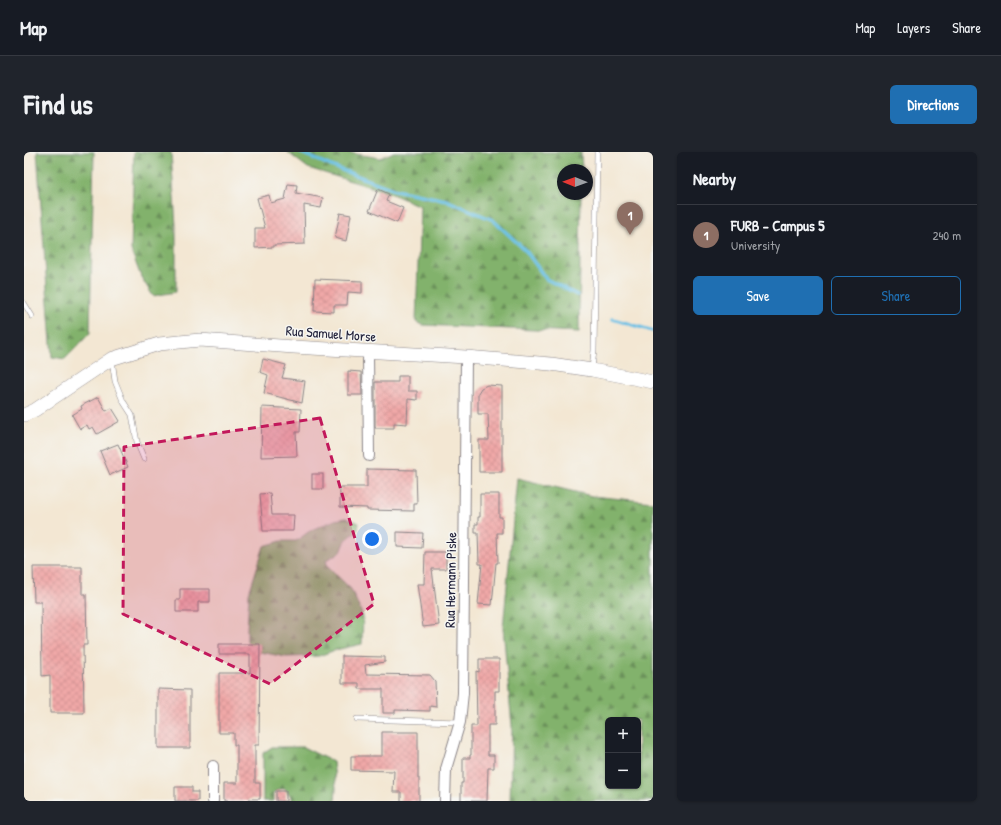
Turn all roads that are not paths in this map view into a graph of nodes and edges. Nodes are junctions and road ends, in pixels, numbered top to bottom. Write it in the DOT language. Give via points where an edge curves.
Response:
graph roads {
  1 [pos="597,152"];
  2 [pos="24,303"];
  3 [pos="32,316"];
  4 [pos="368,352"];
  5 [pos="466,357"];
  6 [pos="111,358"];
  7 [pos="592,370"];
  8 [pos="653,382"];
  9 [pos="24,415"];
  10 [pos="369,456"];
  11 [pos="144,459"];
  12 [pos="357,719"];
  13 [pos="460,722"];
  14 [pos="213,766"];
  15 [pos="213,801"];
  16 [pos="445,801"];
  1 -- 7 [label="lane"];
  2 -- 3 [label="lane"];
  4 -- 5 [label="street, Rua Samuel Morse"];
  4 -- 6 [label="street, Rua Samuel Morse" via="200,340 159,344"];
  4 -- 10 [label="street"];
  5 -- 7 [label="street, Rua Samuel Morse"];
  5 -- 13 [label="street, Rua Hermann Piske"];
  6 -- 9 [label="street, Rua Samuel Morse"];
  6 -- 11 [label="lane" via="115,381 132,415 137,442"];
  7 -- 8 [label="street, Rua Samuel Morse"];
  12 -- 13 [label="lane"];
  13 -- 16 [label="street, Rua Hermann Piske" via="446,769"];
  14 -- 15 [label="street"];
}
